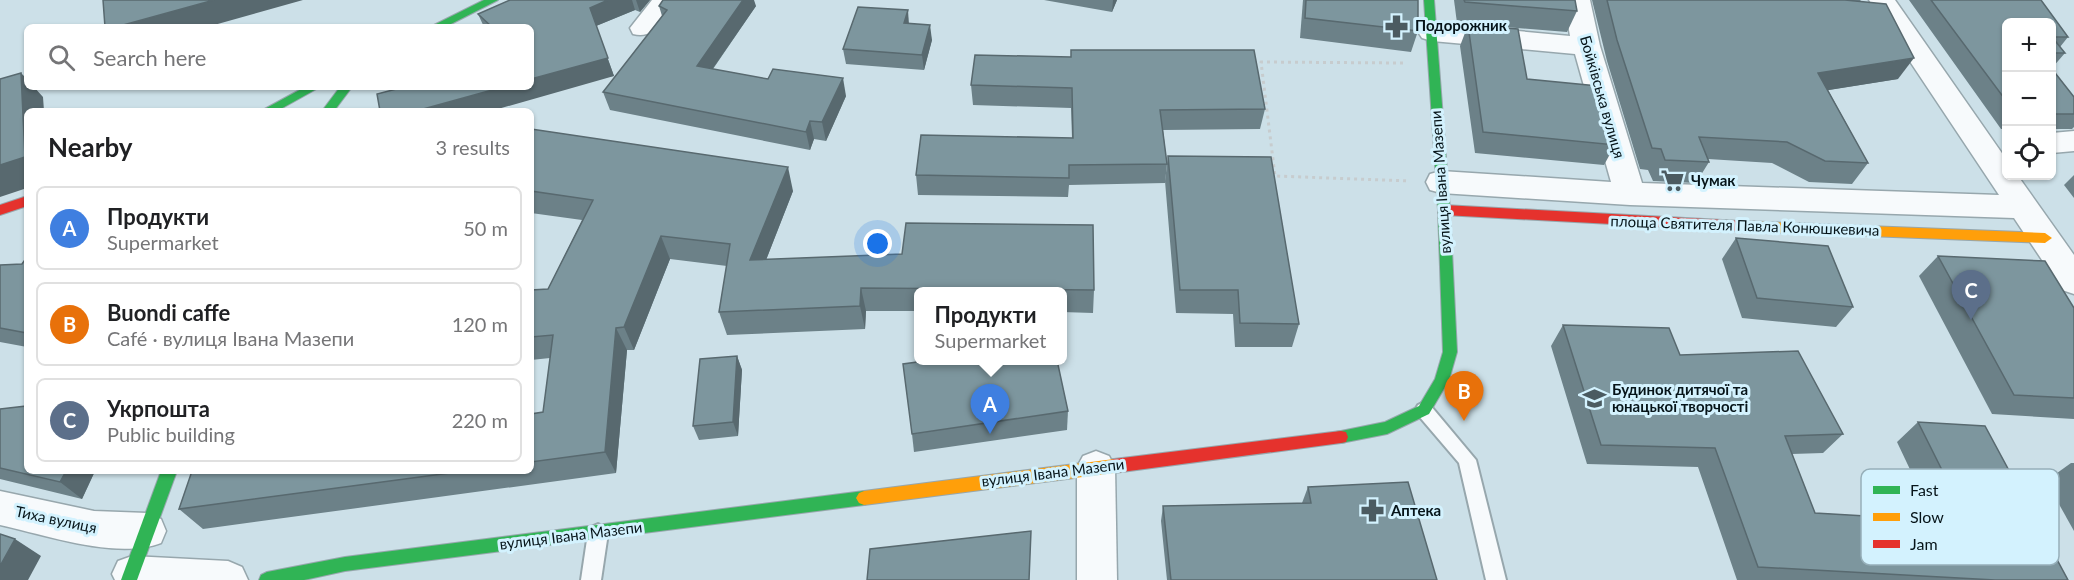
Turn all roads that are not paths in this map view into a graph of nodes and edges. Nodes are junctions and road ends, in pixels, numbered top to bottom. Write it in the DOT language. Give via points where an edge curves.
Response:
graph roads {
  1 [pos="493,0"];
  2 [pos="666,0"];
  3 [pos="1429,0"];
  4 [pos="1577,0"];
  5 [pos="1877,10"];
  6 [pos="442,24"];
  7 [pos="643,28"];
  8 [pos="1432,32"];
  9 [pos="1586,46"];
  10 [pos="308,90"];
  11 [pos="344,90"];
  12 [pos="273,108"];
  13 [pos="330,108"];
  14 [pos="2074,141"];
  15 [pos="2056,143"];
  16 [pos="1996,148"];
  17 [pos="1630,194"];
  18 [pos="1443,196"];
  19 [pos="24,202"];
  20 [pos="2024,207"];
  21 [pos="0,210"];
  22 [pos="2045,238"];
  23 [pos="2074,281"];
  24 [pos="1424,410"];
  25 [pos="1096,467"];
  26 [pos="168,474"];
  27 [pos="0,508"];
  28 [pos="147,531"];
  29 [pos="598,533"];
  30 [pos="131,577"];
  31 [pos="228,580"];
  32 [pos="267,580"];
  33 [pos="591,580"];
  34 [pos="1097,580"];
  35 [pos="1496,580"];
  1 -- 6 [label="street"];
  2 -- 7 [label="street"];
  3 -- 8 [label="street, вулиця Івана Мазепи"];
  4 -- 9 [label="street, Бойківська вулиця"];
  5 -- 16 [label="street"];
  8 -- 9 [label="street"];
  8 -- 18 [label="street, вулиця Івана Мазепи"];
  9 -- 17 [label="street, Бойківська вулиця"];
  10 -- 12 [label="street"];
  11 -- 13 [label="street"];
  14 -- 15 [label="street"];
  16 -- 20 [label="street"];
  17 -- 18 [label="street, площа Святителя Павла Конюшкевича"];
  17 -- 20 [label="street, площа Святителя Павла Конюшкевича"];
  18 -- 22 [label="street, площа Святителя Павла Конюшкевича" via="1624,222"];
  18 -- 24 [label="street, вулиця Івана Мазепи" via="1450,352 1442,380"];
  19 -- 21 [label="street"];
  20 -- 22 [label="street"];
  22 -- 23 [label="street"];
  24 -- 25 [label="street, вулиця Івана Мазепи" via="1387,428 1343,436"];
  24 -- 35 [label="lane" via="1467,460"];
  25 -- 29 [label="street, вулиця Івана Мазепи"];
  25 -- 34 [label="street"];
  26 -- 28 [label="street"];
  27 -- 28 [label="street, Тиха вулиця" via="94,529"];
  28 -- 30 [label="street"];
  29 -- 32 [label="street, вулиця Івана Мазепи" via="345,564"];
  29 -- 33 [label="lane"];
  30 -- 31 [label="street"];
}
